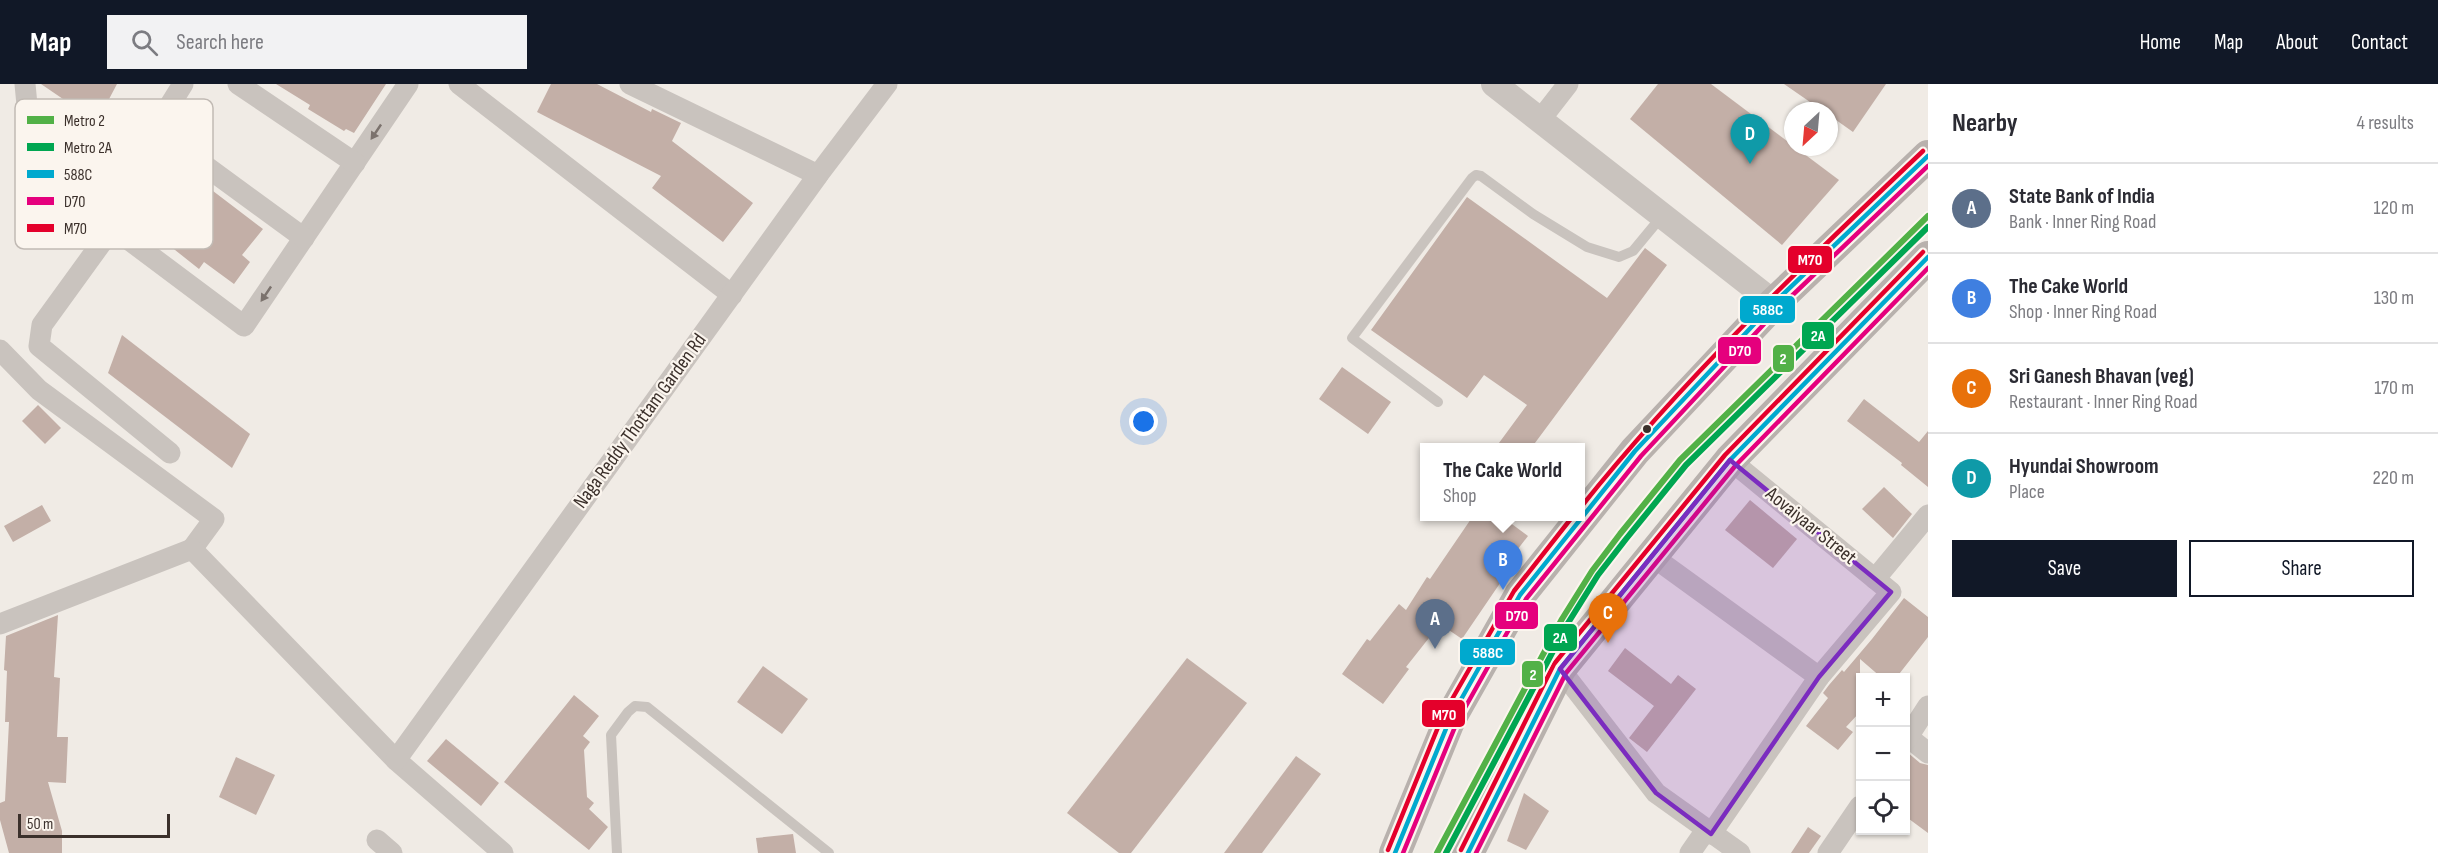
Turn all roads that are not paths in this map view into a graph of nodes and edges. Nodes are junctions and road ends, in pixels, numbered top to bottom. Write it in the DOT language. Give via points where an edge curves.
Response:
graph roads {
  1 [pos="25,84"];
  2 [pos="183,84"];
  3 [pos="238,84"];
  4 [pos="408,84"];
  5 [pos="459,84"];
  6 [pos="630,84"];
  7 [pos="887,84"];
  8 [pos="1494,84"];
  9 [pos="1568,84"];
  10 [pos="26,99"];
  11 [pos="174,99"];
  12 [pos="1540,120"];
  13 [pos="1928,156"];
  14 [pos="355,163"];
  15 [pos="213,171"];
  16 [pos="818,175"];
  17 [pos="1662,215"];
  18 [pos="304,238"];
  19 [pos="97,249"];
  20 [pos="142,249"];
  21 [pos="1927,259"];
  22 [pos="732,295"];
  23 [pos="1774,303"];
  24 [pos="0,350"];
  25 [pos="1438,402"];
  26 [pos="170,453"];
  27 [pos="1730,460"];
  28 [pos="1585,514"];
  29 [pos="1928,515"];
  30 [pos="1579,521"];
  31 [pos="192,549"];
  32 [pos="1652,556"];
  33 [pos="1875,579"];
  34 [pos="0,624"];
  35 [pos="1560,669"];
  36 [pos="1819,677"];
  37 [pos="1928,706"];
  38 [pos="1910,733"];
  39 [pos="1910,740"];
  40 [pos="1928,753"];
  41 [pos="396,760"];
  42 [pos="1856,812"];
  43 [pos="1708,832"];
  44 [pos="503,853"];
  45 [pos="617,853"];
  46 [pos="829,853"];
  47 [pos="1395,853"];
  48 [pos="1468,853"];
  49 [pos="1690,853"];
  50 [pos="1740,853"];
  51 [pos="1828,853"];
  1 -- 10 [label="street"];
  2 -- 11 [label="street"];
  3 -- 14 [label="street"];
  4 -- 14 [label="street, one-way"];
  5 -- 22 [label="street"];
  6 -- 16 [label="street"];
  7 -- 16 [label="street, Naga Reddy Thottam Garden Rd"];
  8 -- 12 [label="street"];
  9 -- 12 [label="street"];
  12 -- 17 [label="street"];
  13 -- 23 [label="main road"];
  14 -- 18 [label="street"];
  15 -- 18 [label="street"];
  16 -- 22 [label="street, Naga Reddy Thottam Garden Rd"];
  17 -- 23 [label="street"];
  17 -- 25 [label="lane" via="1632,251 1619,256 1587,247 1481,176 1472,178 1352,338"];
  18 -- 20 [label="street, one-way" via="244,326"];
  19 -- 26 [label="street" via="42,325 39,346"];
  21 -- 27 [label="main road"];
  22 -- 41 [label="street, Naga Reddy Thottam Garden Rd"];
  23 -- 28 [label="main road" via="1635,451"];
  24 -- 31 [label="street" via="39,390 214,519"];
  27 -- 32 [label="main road"];
  27 -- 33 [label="street, Aovaiyaar Street"];
  29 -- 33 [label="street"];
  30 -- 47 [label="main road" via="1520,595 1450,719"];
  31 -- 34 [label="street"];
  31 -- 41 [label="street"];
  32 -- 35 [label="main road"];
  32 -- 36 [label="street"];
  33 -- 36 [label="street, Aovaiyaar Street" via="1891,592"];
  35 -- 43 [label="street" via="1656,794"];
  35 -- 48 [label="main road"];
  36 -- 43 [label="street"];
  37 -- 38 [label="street"];
  39 -- 40 [label="street"];
  41 -- 44 [label="street"];
  42 -- 51 [label="street"];
  43 -- 49 [label="street"];
  43 -- 50 [label="street"];
  45 -- 46 [label="lane" via="611,735 635,706 647,706"];
}
